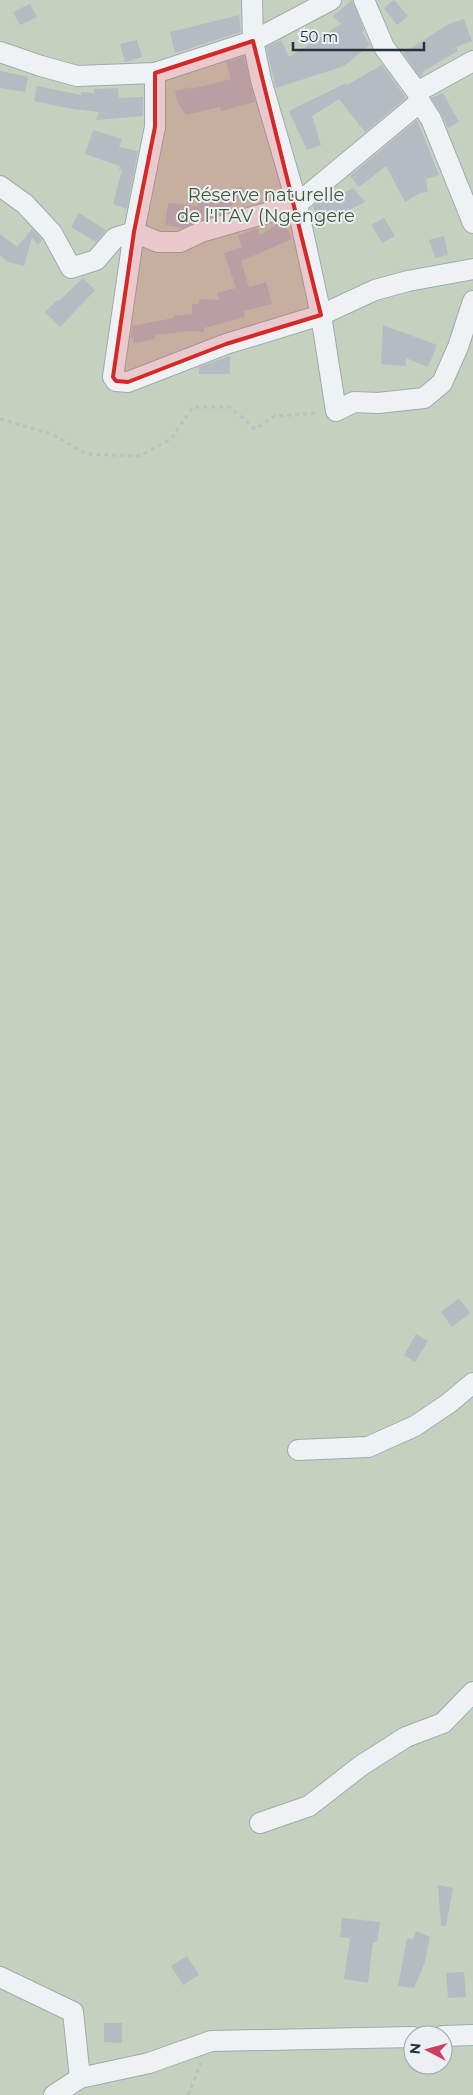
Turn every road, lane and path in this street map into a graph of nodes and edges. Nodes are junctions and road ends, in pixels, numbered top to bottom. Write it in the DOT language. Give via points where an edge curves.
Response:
graph roads {
  1 [pos="252,0"];
  2 [pos="331,0"];
  3 [pos="364,0"];
  4 [pos="254,41"];
  5 [pos="0,52"];
  6 [pos="473,61"];
  7 [pos="155,73"];
  8 [pos="419,97"];
  9 [pos="0,186"];
  10 [pos="297,204"];
  11 [pos="473,223"];
  12 [pos="134,232"];
  13 [pos="473,269"];
  14 [pos="473,301"];
  15 [pos="321,315"];
  16 [pos="336,411"];
  17 [pos="0,419"];
  18 [pos="473,1383"];
  19 [pos="298,1450"];
  20 [pos="473,1692"];
  21 [pos="260,1823"];
  22 [pos="0,1977"];
  23 [pos="473,2035"];
  24 [pos="453,2036"];
  25 [pos="403,2037"];
  26 [pos="211,2041"];
  27 [pos="80,2078"];
  28 [pos="54,2095"];
  29 [pos="188,2095"];
  1 -- 4 [label="street"];
  2 -- 4 [label="street"];
  3 -- 8 [label="street" via="384,47"];
  4 -- 7 [label="street"];
  4 -- 10 [label="street" via="261,80"];
  5 -- 7 [label="street" via="78,76"];
  6 -- 8 [label="street"];
  7 -- 12 [label="street" via="155,127"];
  8 -- 10 [label="street"];
  8 -- 11 [label="street"];
  9 -- 12 [label="street" via="26,204 52,233 71,268 96,260 115,238"];
  10 -- 12 [label="street" via="201,232 180,242 158,242"];
  10 -- 15 [label="street"];
  12 -- 15 [label="street" via="113,377 116,382 128,382 226,344"];
  13 -- 15 [label="street" via="375,290"];
  14 -- 16 [label="street" via="458,348 442,382 424,398 354,402"];
  15 -- 16 [label="street"];
  16 -- 17 [label="path" via="275,416 255,429 230,408 193,408 171,439 139,456 86,454 52,434"];
  18 -- 19 [label="street" via="415,1426 368,1447"];
  20 -- 21 [label="street" via="443,1723 406,1738 362,1764 308,1806"];
  22 -- 27 [label="street" via="73,2012"];
  23 -- 24 [label="street"];
  25 -- 26 [label="street"];
  26 -- 27 [label="street" via="148,2063"];
  26 -- 29 [label="path"];
  27 -- 28 [label="street"];
}
